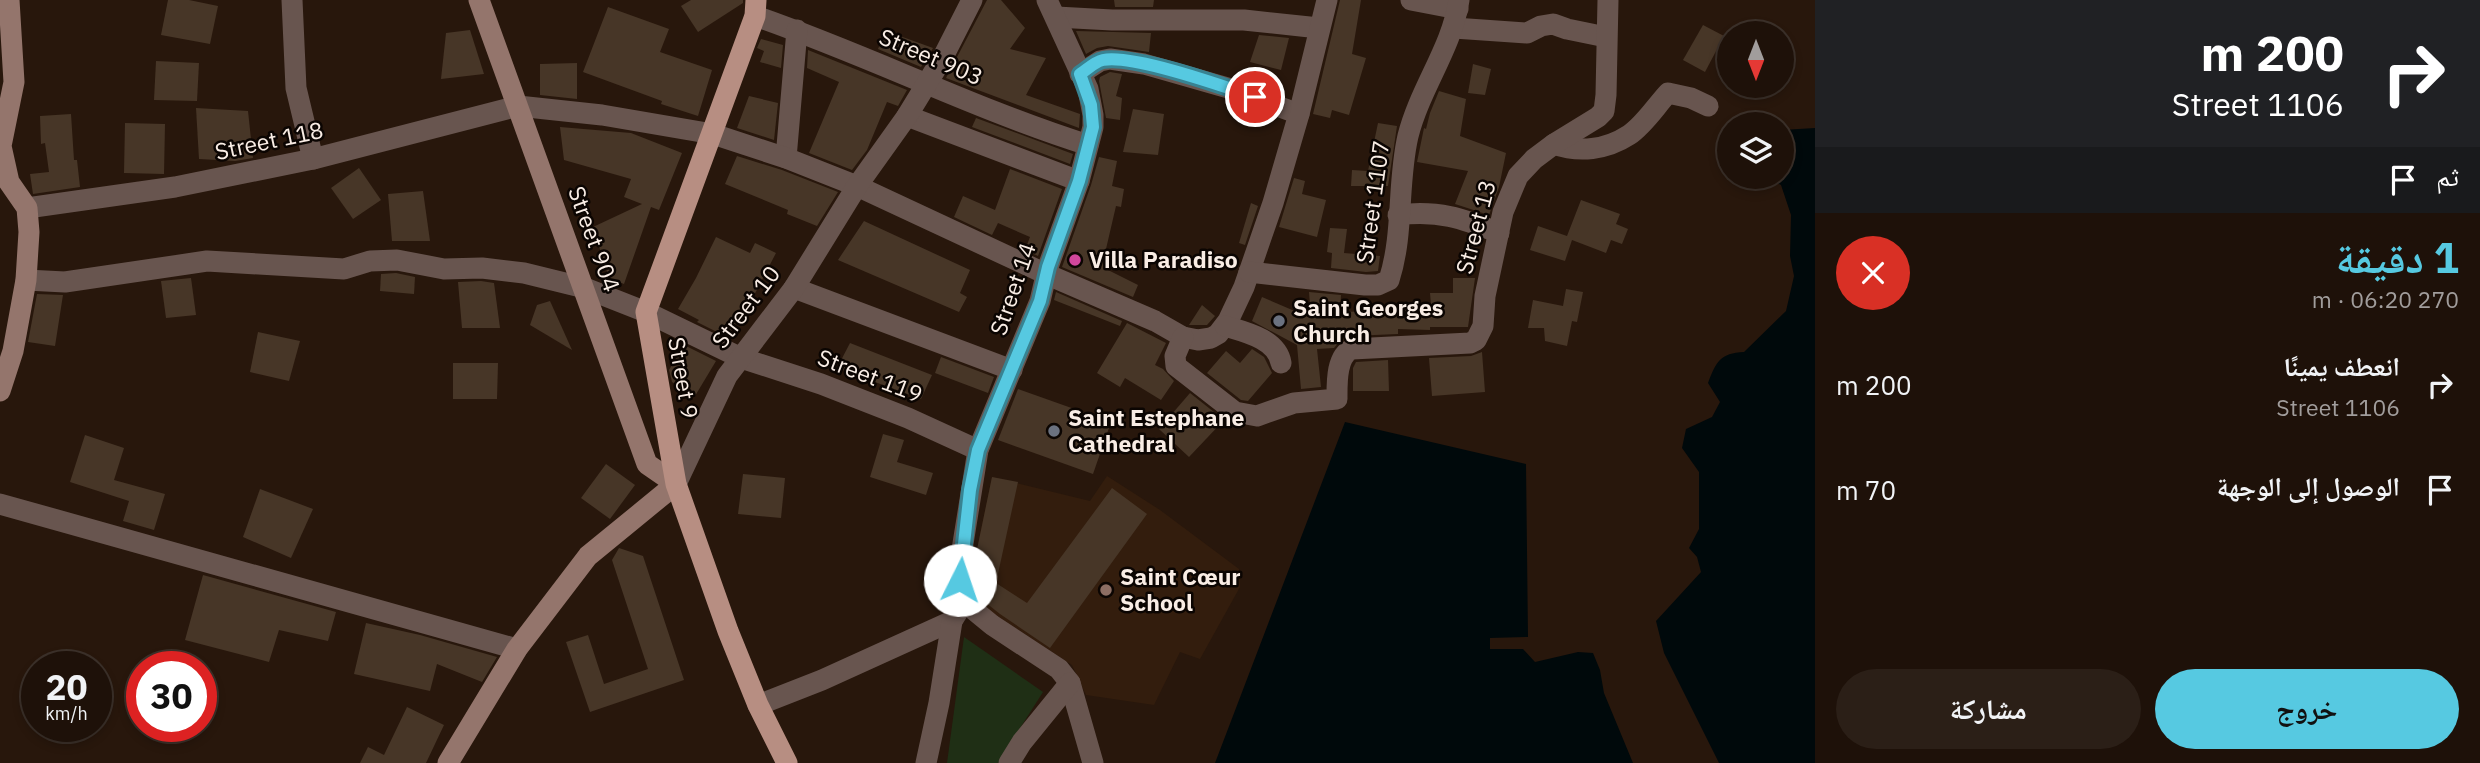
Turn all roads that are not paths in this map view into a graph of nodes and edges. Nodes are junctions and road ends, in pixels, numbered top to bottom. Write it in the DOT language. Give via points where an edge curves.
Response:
graph roads {
  1 [pos="9,0"];
  2 [pos="292,0"];
  3 [pos="479,0"];
  4 [pos="972,0"];
  5 [pos="1327,0"];
  6 [pos="1411,0"];
  7 [pos="1608,0"];
  8 [pos="755,8"];
  9 [pos="1051,9"];
  10 [pos="1457,12"];
  11 [pos="1319,28"];
  12 [pos="797,30"];
  13 [pos="1606,37"];
  14 [pos="1080,74"];
  15 [pos="926,85"];
  16 [pos="518,106"];
  17 [pos="1709,106"];
  18 [pos="1299,114"];
  19 [pos="907,116"];
  20 [pos="713,134"];
  21 [pos="1554,144"];
  22 [pos="1088,145"];
  23 [pos="786,158"];
  24 [pos="313,159"];
  25 [pos="1079,181"];
  26 [pos="5,182"];
  27 [pos="857,186"];
  28 [pos="27,208"];
  29 [pos="1398,215"];
  30 [pos="1499,233"];
  31 [pos="1249,272"];
  32 [pos="1046,274"];
  33 [pos="26,280"];
  34 [pos="584,288"];
  35 [pos="794,288"];
  36 [pos="646,312"];
  37 [pos="1226,323"];
  38 [pos="1183,337"];
  39 [pos="741,358"];
  40 [pos="1281,363"];
  41 [pos="1012,370"];
  42 [pos="1,383"];
  43 [pos="978,450"];
  44 [pos="676,484"];
  45 [pos="0,504"];
  46 [pos="964,601"];
  47 [pos="952,621"];
  48 [pos="517,649"];
  49 [pos="1070,682"];
  50 [pos="758,705"];
  51 [pos="448,763"];
  52 [pos="787,763"];
  53 [pos="926,763"];
  54 [pos="1009,763"];
  55 [pos="1093,763"];
  1 -- 26 [label="street" via="14,82 1,146"];
  2 -- 24 [label="street" via="296,88"];
  3 -- 16 [label="street, Street 904"];
  4 -- 15 [label="street, Street 10"];
  5 -- 11 [label="street"];
  6 -- 10 [label="street"];
  7 -- 13 [label="street"];
  8 -- 12 [label="street, Street 903"];
  8 -- 20 [label="main road, Street 9"];
  9 -- 11 [label="street" via="1112,20 1244,20"];
  9 -- 14 [label="street, Street 14"];
  10 -- 13 [label="street" via="1527,33 1553,24"];
  10 -- 29 [label="street, Street 1107" via="1411,127"];
  11 -- 18 [label="street"];
  12 -- 15 [label="street, Street 903"];
  12 -- 23 [label="street"];
  13 -- 21 [label="street, Street 13" via="1604,111"];
  14 -- 18 [label="street" via="1110,59 1144,64"];
  14 -- 22 [label="street, Street 14" via="1093,115"];
  15 -- 19 [label="street, Street 10"];
  15 -- 22 [label="street, Street 903"];
  16 -- 20 [label="street"];
  16 -- 24 [label="street, Street 118"];
  16 -- 34 [label="street, Street 904"];
  17 -- 21 [label="street" via="1668,93 1629,135 1595,149 1570,150"];
  18 -- 31 [label="street"];
  19 -- 25 [label="street"];
  19 -- 27 [label="street, Street 10"];
  20 -- 23 [label="street"];
  20 -- 36 [label="main road, Street 9"];
  21 -- 30 [label="street, Street 13" via="1518,176"];
  22 -- 25 [label="street, Street 14"];
  23 -- 27 [label="street"];
  24 -- 28 [label="street, Street 118" via="175,187"];
  25 -- 32 [label="street, Street 14"];
  26 -- 28 [label="street"];
  27 -- 32 [label="street"];
  27 -- 35 [label="street, Street 10"];
  28 -- 33 [label="street"];
  29 -- 30 [label="street" via="1451,215"];
  29 -- 31 [label="street, Street 1107" via="1391,273 1383,283 1350,284"];
  30 -- 38 [label="street, Street 13" via="1483,326 1476,340 1352,349 1343,356 1337,399 1294,403 1257,416 1235,412 1179,369 1175,356"];
  31 -- 37 [label="street"];
  32 -- 38 [label="street"];
  32 -- 41 [label="street, Street 14"];
  33 -- 34 [label="street, Street 119" via="65,282 207,261 344,269 370,261 397,260 444,269 524,273"];
  33 -- 42 [label="street" via="13,351"];
  34 -- 36 [label="street, Street 119"];
  34 -- 44 [label="street, Street 904" via="647,464"];
  35 -- 39 [label="street, Street 10"];
  35 -- 41 [label="street"];
  36 -- 39 [label="street, Street 119"];
  36 -- 44 [label="main road, Street 9"];
  37 -- 38 [label="street" via="1211,338"];
  37 -- 40 [label="street" via="1269,344"];
  39 -- 43 [label="street, Street 119" via="858,399"];
  39 -- 44 [label="street, Street 10" via="727,376"];
  41 -- 43 [label="street, Street 14"];
  43 -- 46 [label="street, Street 14" via="961,556"];
  44 -- 48 [label="street, Street 10" via="589,556"];
  44 -- 50 [label="main road, Street 9"];
  45 -- 48 [label="street"];
  46 -- 47 [label="street"];
  46 -- 49 [label="street"];
  47 -- 50 [label="street"];
  47 -- 53 [label="street"];
  48 -- 51 [label="street, Street 10"];
  49 -- 54 [label="street"];
  49 -- 55 [label="street"];
  50 -- 52 [label="main road, Street 9"];
}
